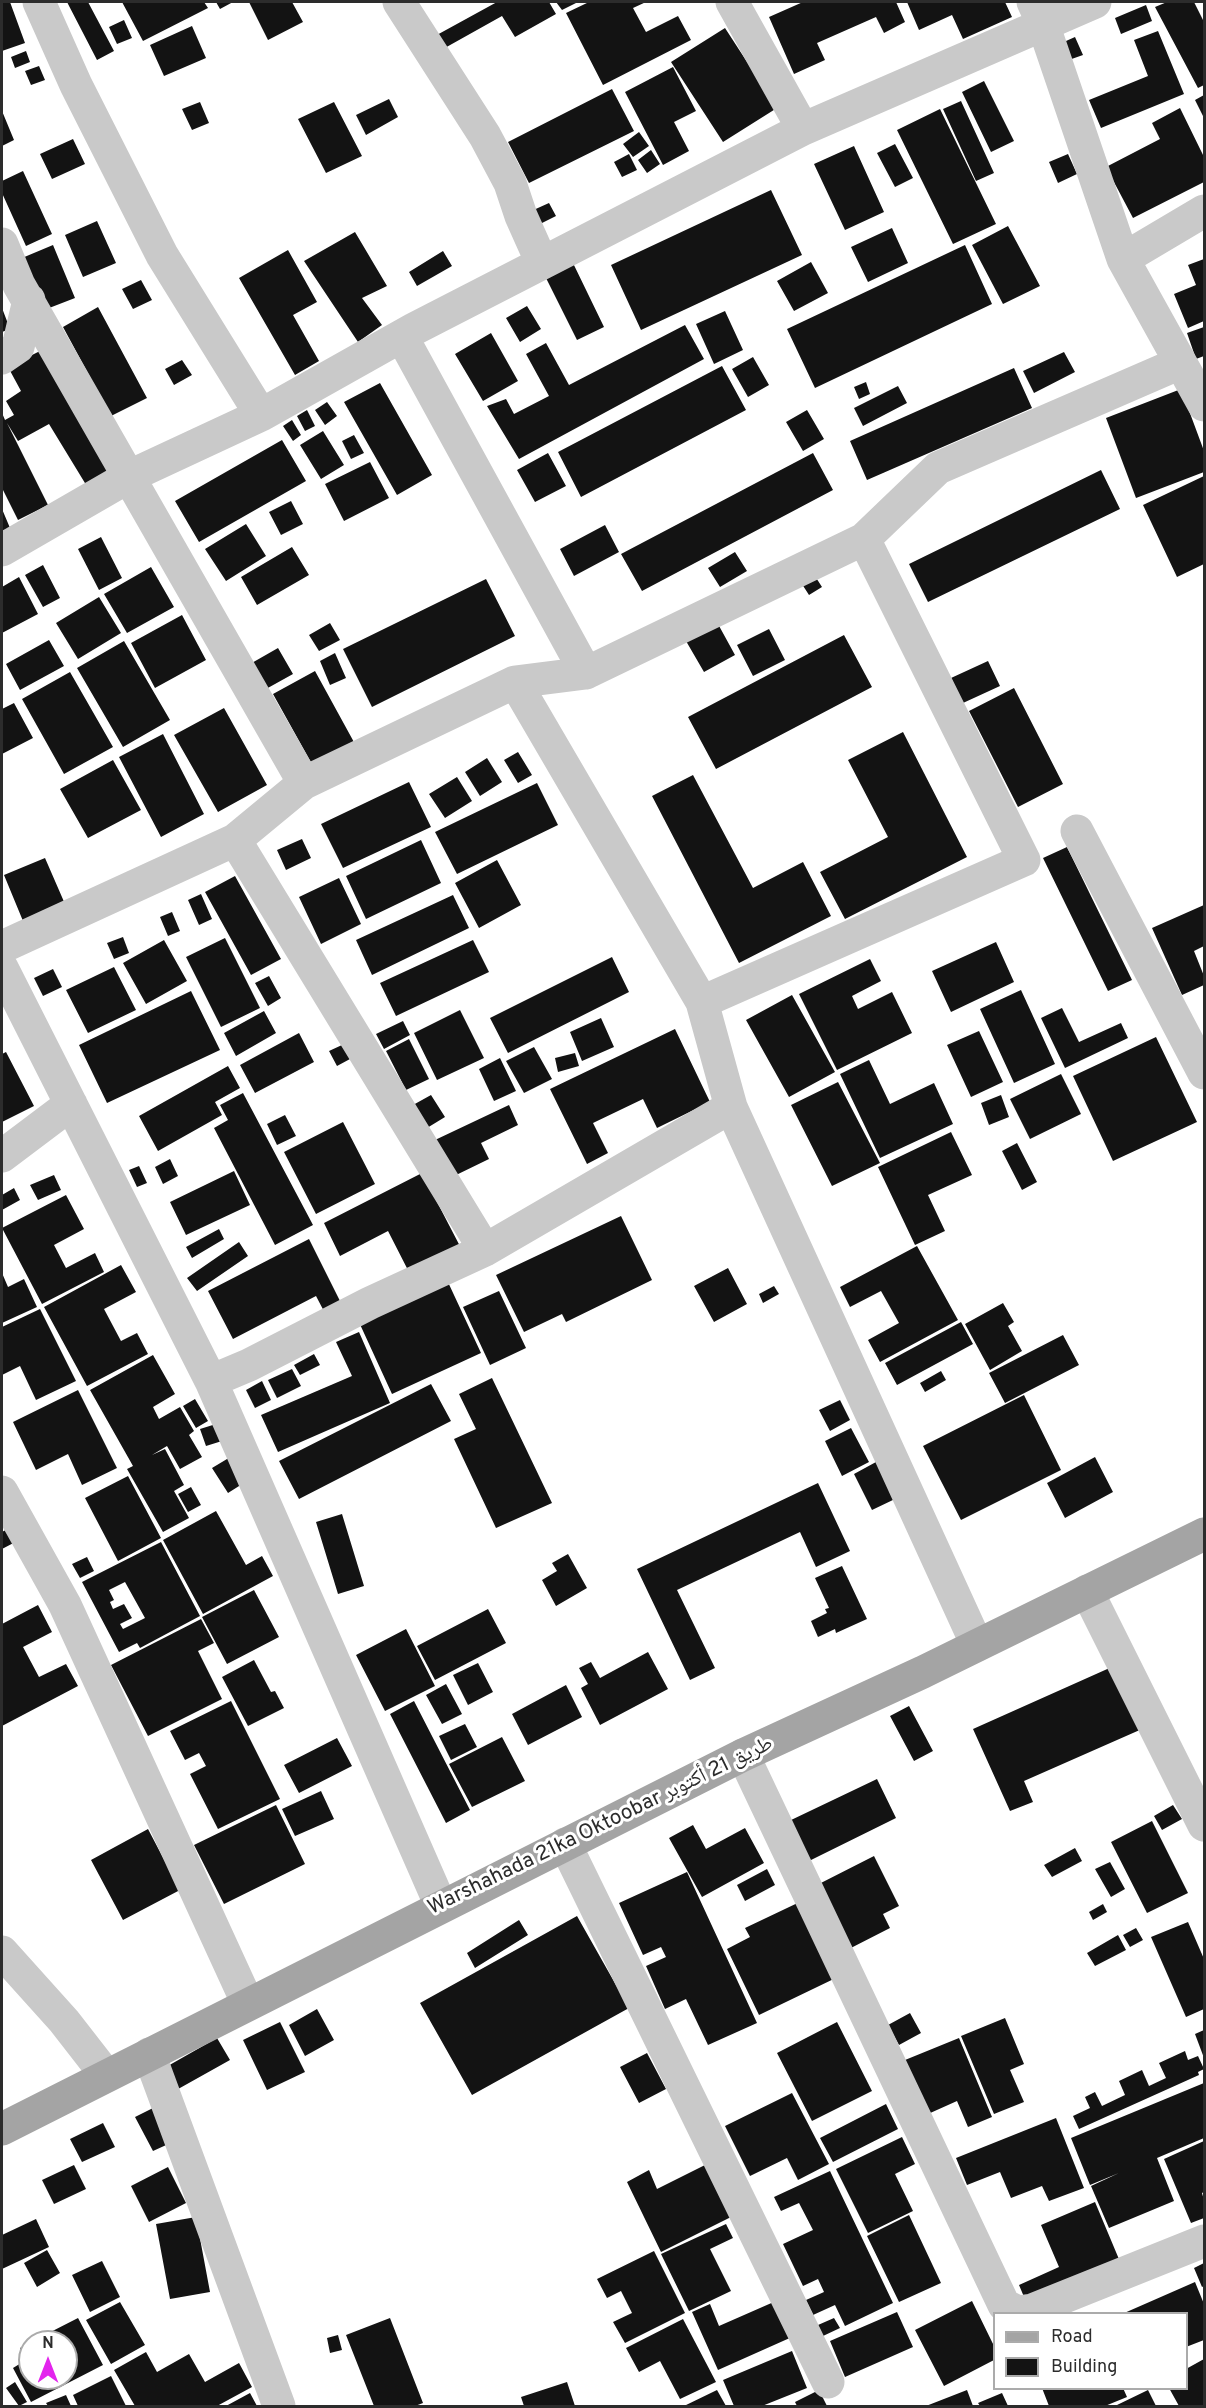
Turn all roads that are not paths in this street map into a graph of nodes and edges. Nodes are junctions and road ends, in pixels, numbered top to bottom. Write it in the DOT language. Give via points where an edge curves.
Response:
graph roads {
  1 [pos="39,2"];
  2 [pos="399,2"];
  3 [pos="732,2"];
  4 [pos="1095,2"];
  5 [pos="1038,13"];
  6 [pos="803,129"];
  7 [pos="1204,211"];
  8 [pos="2,244"];
  9 [pos="1123,259"];
  10 [pos="542,263"];
  11 [pos="29,300"];
  12 [pos="402,337"];
  13 [pos="2,358"];
  14 [pos="1180,363"];
  15 [pos="1204,405"];
  16 [pos="261,415"];
  17 [pos="130,476"];
  18 [pos="864,539"];
  19 [pos="2,550"];
  20 [pos="586,673"];
  21 [pos="515,682"];
  22 [pos="304,783"];
  23 [pos="1077,831"];
  24 [pos="235,840"];
  25 [pos="2,947"];
  26 [pos="2,968"];
  27 [pos="702,1002"];
  28 [pos="1204,1073"];
  29 [pos="71,1104"];
  30 [pos="731,1107"];
  31 [pos="2,1156"];
  32 [pos="485,1251"];
  33 [pos="211,1381"];
  34 [pos="2,1492"];
  35 [pos="1204,1533"];
  36 [pos="1087,1591"];
  37 [pos="977,1645"];
  38 [pos="743,1755"];
  39 [pos="1204,1826"];
  40 [pos="565,1844"];
  41 [pos="441,1906"];
  42 [pos="2,1952"];
  43 [pos="248,2004"];
  44 [pos="148,2054"];
  45 [pos="106,2075"];
  46 [pos="2,2129"];
  47 [pos="1204,2241"];
  48 [pos="828,2382"];
  49 [pos="279,2406"];
  1 -- 16 [label="street" via="76,85 162,255"];
  2 -- 10 [label="street" via="485,136 510,183"];
  3 -- 6 [label="street"];
  4 -- 5 [label="street"];
  5 -- 6 [label="street"];
  5 -- 9 [label="street"];
  6 -- 10 [label="street"];
  7 -- 9 [label="street"];
  8 -- 11 [label="street"];
  9 -- 14 [label="street"];
  10 -- 12 [label="street"];
  11 -- 13 [label="street" via="18,347"];
  11 -- 17 [label="street"];
  12 -- 16 [label="street"];
  12 -- 20 [label="street"];
  14 -- 15 [label="street"];
  14 -- 18 [label="street" via="938,468"];
  16 -- 17 [label="street"];
  17 -- 19 [label="street"];
  17 -- 22 [label="street"];
  18 -- 20 [label="street"];
  18 -- 27 [label="street" via="1024,860"];
  20 -- 21 [label="street"];
  21 -- 22 [label="street"];
  21 -- 27 [label="street"];
  22 -- 24 [label="street"];
  23 -- 28 [label="street"];
  24 -- 25 [label="street"];
  24 -- 32 [label="street"];
  26 -- 29 [label="street"];
  27 -- 30 [label="street"];
  29 -- 31 [label="street"];
  29 -- 33 [label="street"];
  30 -- 32 [label="street"];
  30 -- 37 [label="street"];
  32 -- 33 [label="street"];
  33 -- 41 [label="street"];
  34 -- 43 [label="street" via="65,1605"];
  35 -- 36 [label="main road, Warshahada 21ka Oktoobar طريق 21 أكتوبر"];
  36 -- 37 [label="main road, Warshahada 21ka Oktoobar طريق 21 أكتوبر"];
  36 -- 39 [label="street"];
  37 -- 38 [label="main road, Warshahada 21ka Oktoobar طريق 21 أكتوبر"];
  38 -- 40 [label="main road, Warshahada 21ka Oktoobar طريق 21 أكتوبر"];
  38 -- 47 [label="street" via="1004,2305 1018,2312 1032,2310"];
  40 -- 41 [label="main road, Warshahada 21ka Oktoobar طريق 21 أكتوبر"];
  40 -- 48 [label="street"];
  41 -- 43 [label="main road, Warshahada 21ka Oktoobar طريق 21 أكتوبر"];
  42 -- 45 [label="street"];
  43 -- 44 [label="main road, Warshahada 21ka Oktoobar طريق 21 أكتوبر"];
  44 -- 45 [label="main road, Warshahada 21ka Oktoobar طريق 21 أكتوبر"];
  44 -- 49 [label="street"];
  45 -- 46 [label="main road, Warshahada 21ka Oktoobar طريق 21 أكتوبر"];
}
